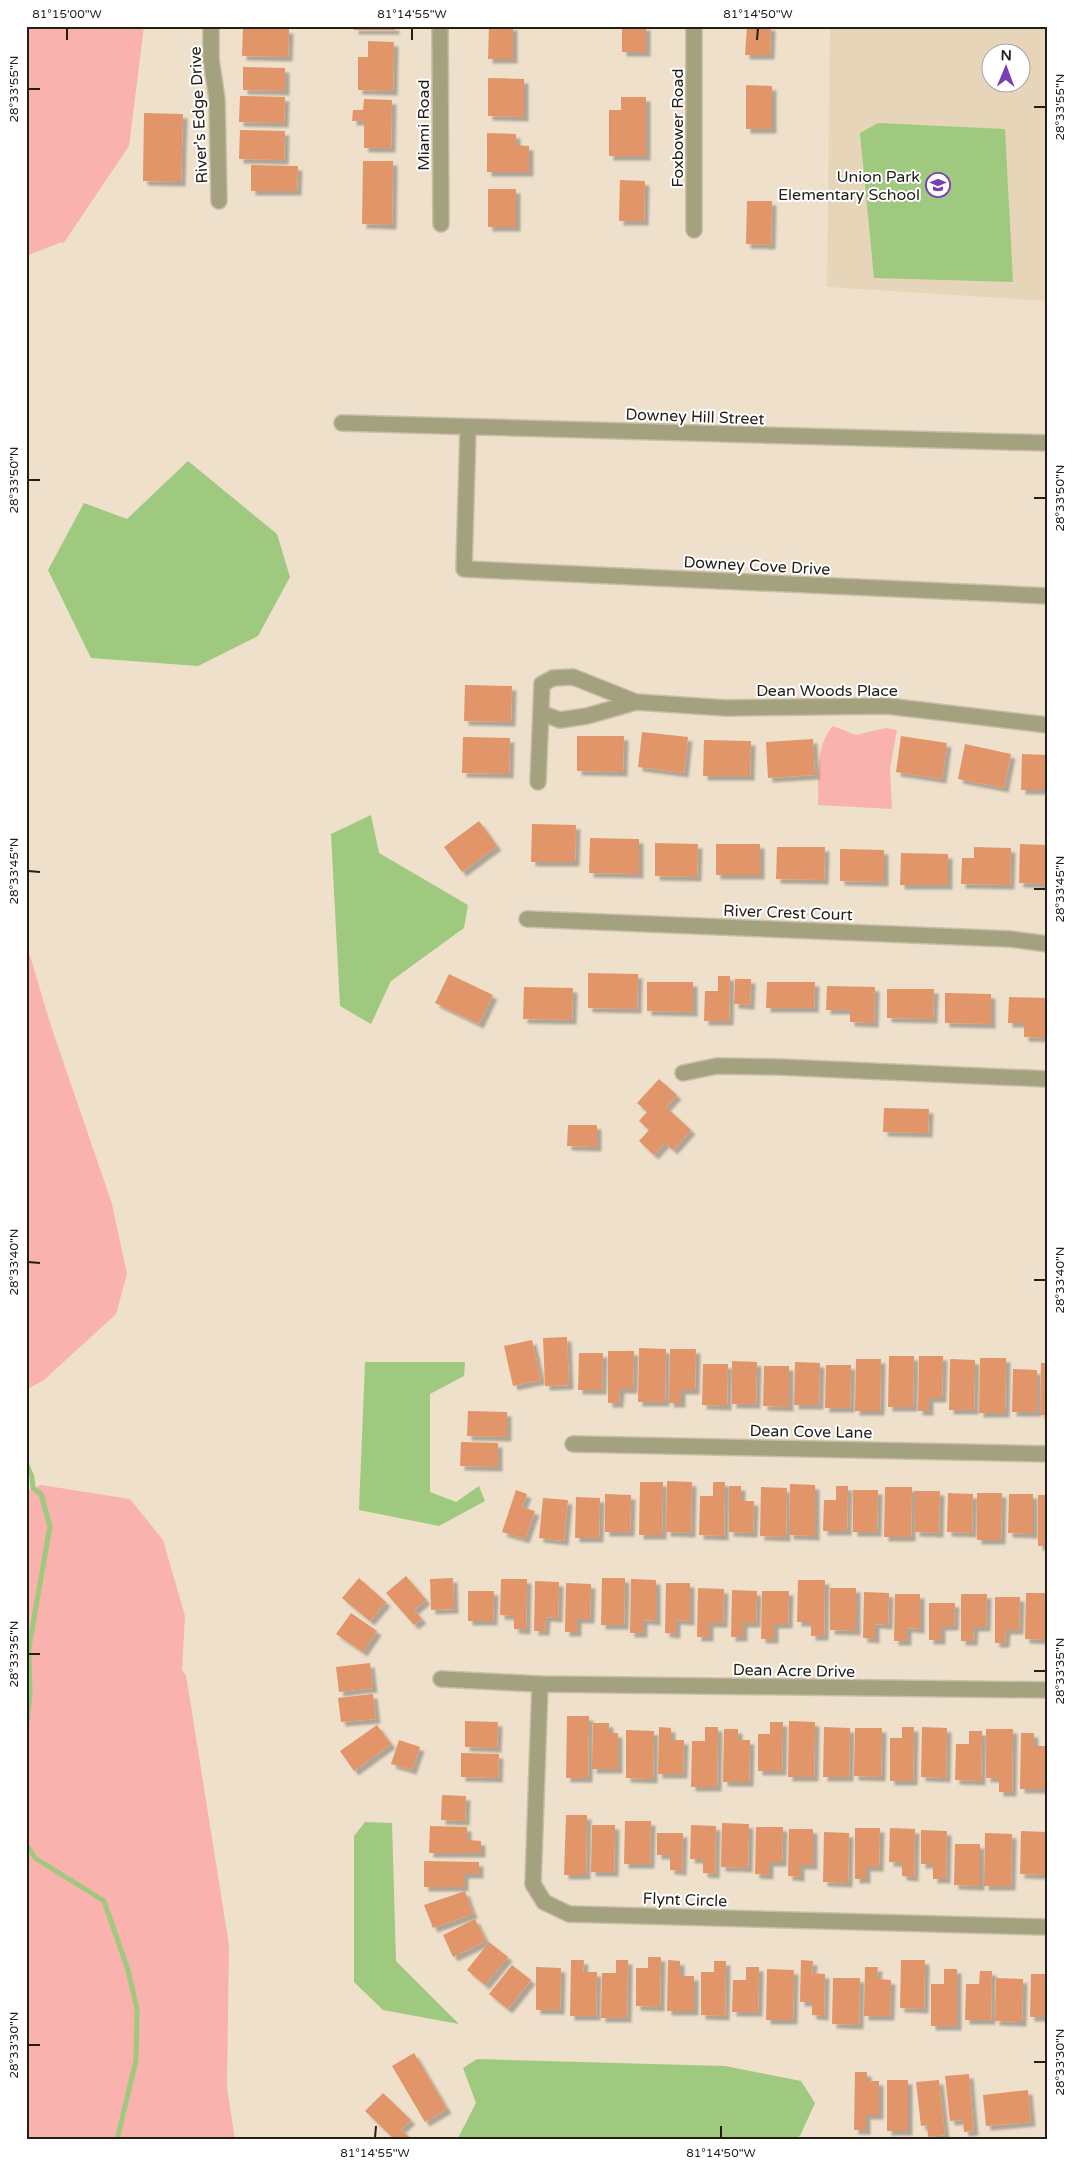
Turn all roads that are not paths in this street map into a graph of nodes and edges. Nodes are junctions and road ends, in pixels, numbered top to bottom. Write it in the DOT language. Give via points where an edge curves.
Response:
graph roads {
  1 [pos="212,26"];
  2 [pos="440,26"];
  3 [pos="694,26"];
  4 [pos="219,201"];
  5 [pos="441,224"];
  6 [pos="694,230"];
  7 [pos="342,423"];
  8 [pos="468,428"];
  9 [pos="1048,443"];
  10 [pos="1048,596"];
  11 [pos="636,702"];
  12 [pos="541,713"];
  13 [pos="1048,725"];
  14 [pos="538,782"];
  15 [pos="527,919"];
  16 [pos="1048,944"];
  17 [pos="683,1072"];
  18 [pos="1048,1079"];
  19 [pos="573,1444"];
  20 [pos="1048,1454"];
  21 [pos="441,1679"];
  22 [pos="540,1684"];
  23 [pos="1048,1690"];
  24 [pos="1048,1927"];
  1 -- 4 [label="street, River's Edge Drive"];
  2 -- 5 [label="street, Miami Road"];
  3 -- 6 [label="street, Foxbower Road"];
  7 -- 8 [label="street, Downey Hill Street"];
  8 -- 9 [label="street, Downey Hill Street"];
  8 -- 10 [label="street, Downey Cove Drive" via="464,570"];
  11 -- 12 [label="street" via="560,720"];
  11 -- 12 [label="street" via="573,677 552,678 542,684"];
  11 -- 13 [label="street, Dean Woods Place" via="726,708 887,706"];
  12 -- 14 [label="street"];
  15 -- 16 [label="street, River Crest Court" via="1000,938"];
  17 -- 18 [label="street" via="717,1066 779,1067"];
  19 -- 20 [label="street, Dean Cove Lane"];
  21 -- 22 [label="street, Dean Acre Drive"];
  22 -- 23 [label="street, Dean Acre Drive"];
  22 -- 24 [label="street, Flynt Circle" via="534,1884 544,1902 569,1914"];
}
